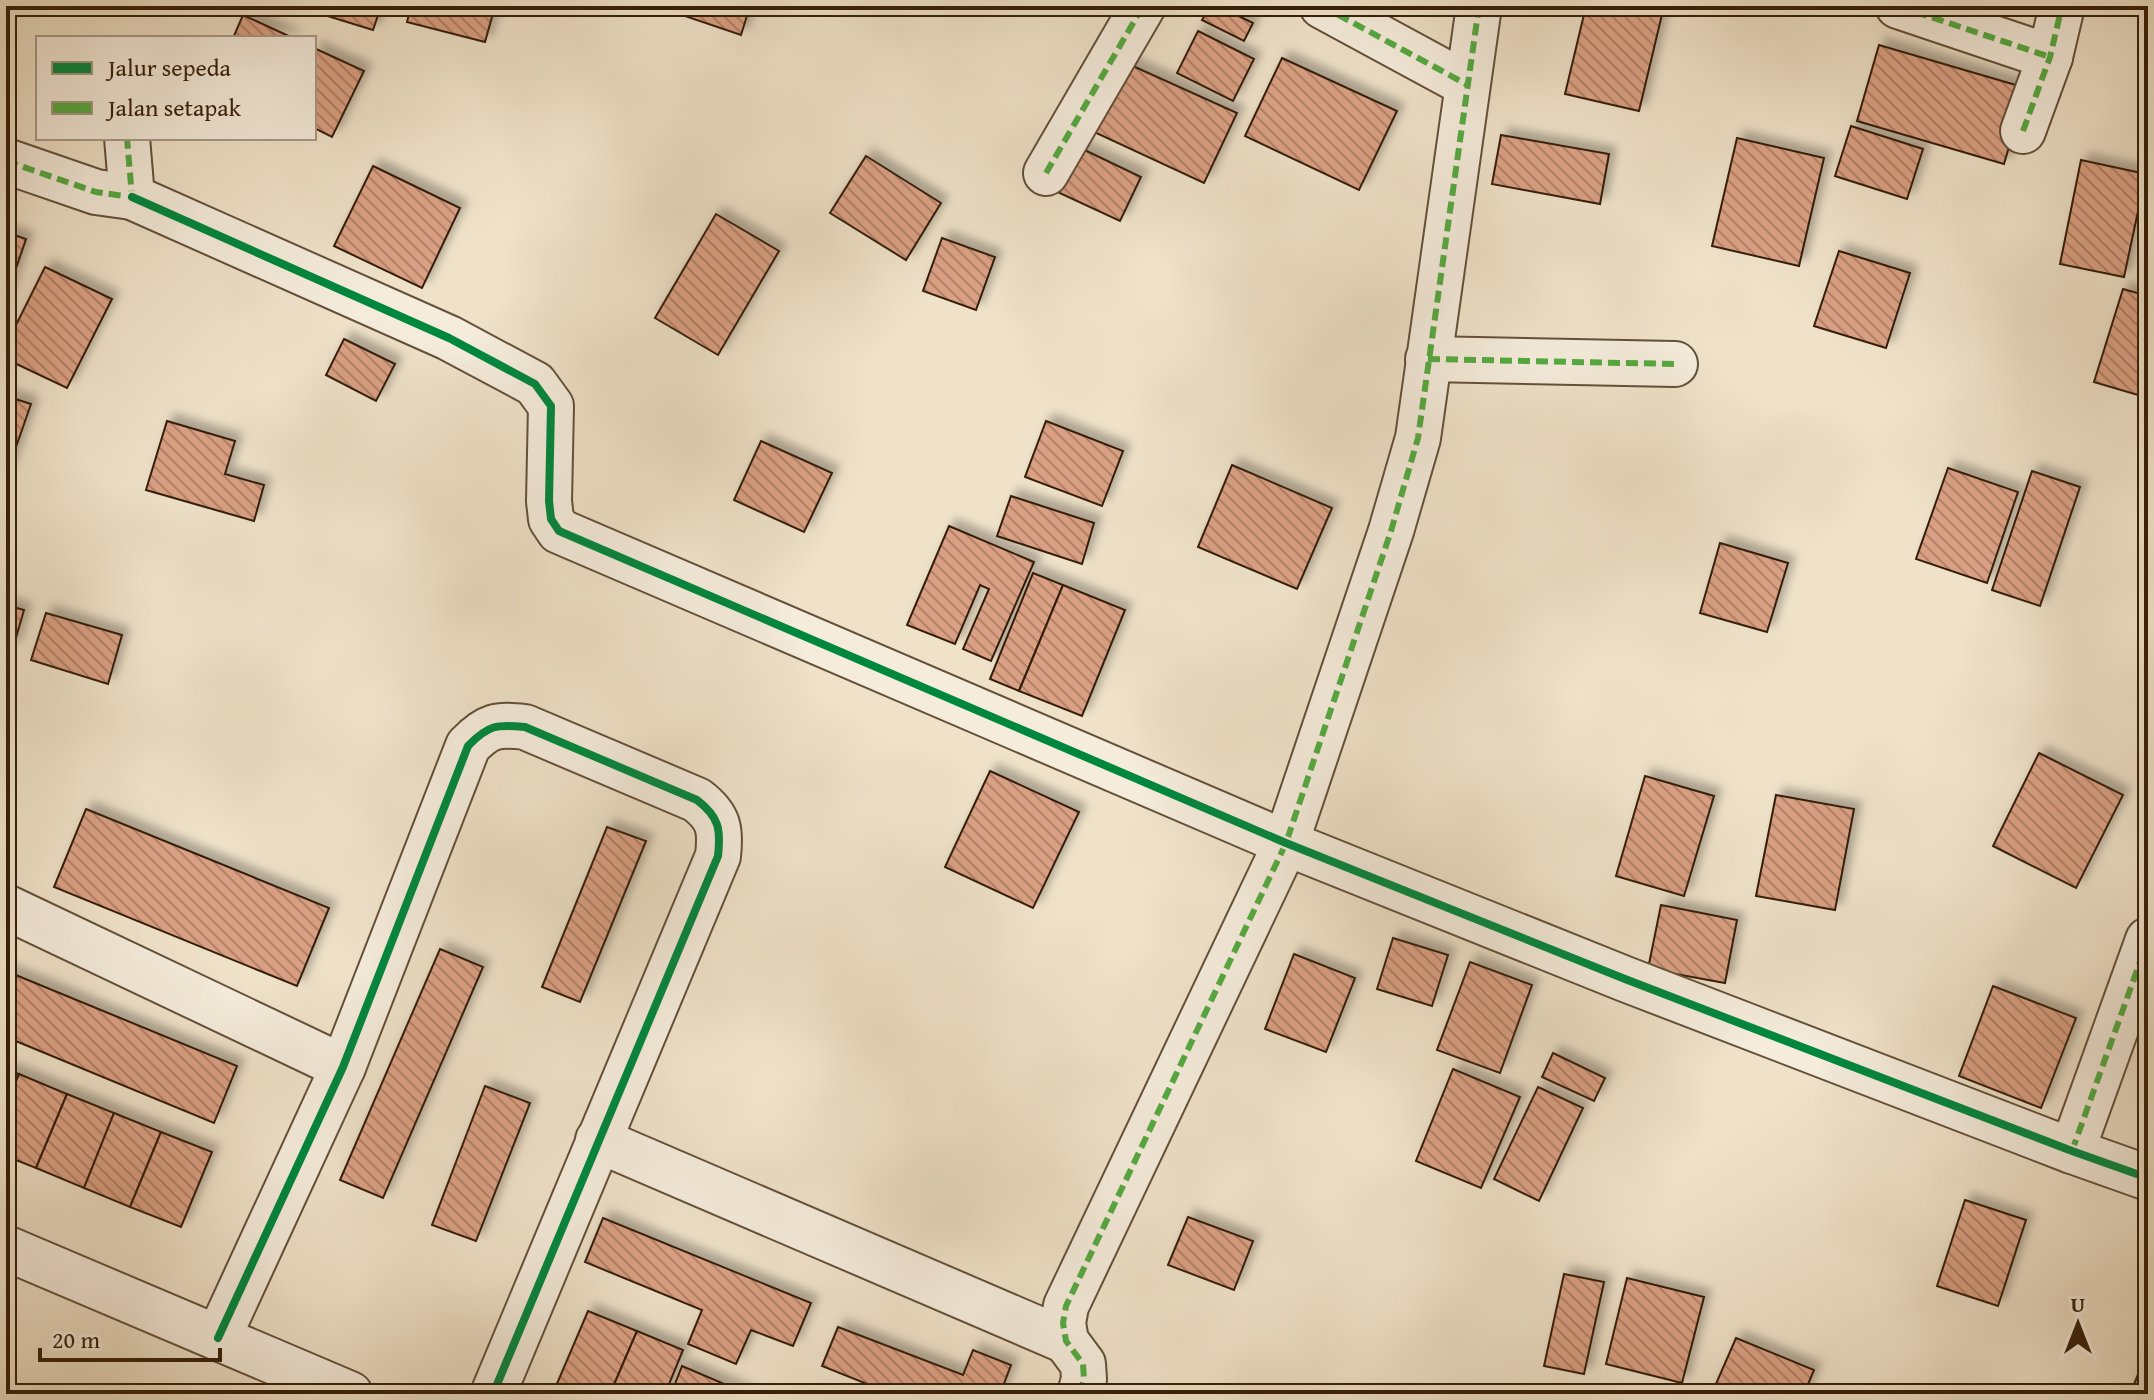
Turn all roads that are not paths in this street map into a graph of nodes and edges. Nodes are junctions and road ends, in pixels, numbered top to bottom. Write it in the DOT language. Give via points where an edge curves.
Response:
graph roads {
  1 [pos="1143,6"];
  2 [pos="1322,6"];
  3 [pos="1479,6"];
  4 [pos="1898,6"];
  5 [pos="2062,6"];
  6 [pos="2050,57"];
  7 [pos="1466,84"];
  8 [pos="2023,131"];
  9 [pos="127,140"];
  10 [pos="6,161"];
  11 [pos="1046,173"];
  12 [pos="132,197"];
  13 [pos="1428,359"];
  14 [pos="1675,364"];
  15 [pos="1286,843"];
  16 [pos="6,907"];
  17 [pos="2148,940"];
  18 [pos="343,1067"];
  19 [pos="598,1140"];
  20 [pos="2072,1151"];
  21 [pos="2148,1178"];
  22 [pos="6,1248"];
  23 [pos="218,1338"];
  24 [pos="1066,1341"];
  25 [pos="350,1394"];
  26 [pos="493,1394"];
  27 [pos="1080,1394"];
  1 -- 11 [label="street"];
  2 -- 7 [label="street"];
  3 -- 7 [label="street"];
  4 -- 6 [label="street"];
  5 -- 6 [label="street"];
  6 -- 8 [label="street"];
  7 -- 13 [label="street"];
  9 -- 12 [label="street"];
  10 -- 12 [label="street" via="96,192"];
  12 -- 15 [label="street" via="449,338 535,384 551,406 549,501 559,531"];
  13 -- 14 [label="street"];
  13 -- 15 [label="street" via="1418,438 1391,531"];
  15 -- 20 [label="street"];
  15 -- 24 [label="street" via="1066,1306"];
  16 -- 18 [label="street"];
  17 -- 20 [label="street"];
  18 -- 19 [label="street" via="468,746 498,725 525,727 697,800 712,812 718,827 718,856"];
  18 -- 23 [label="street"];
  19 -- 24 [label="street"];
  19 -- 26 [label="street"];
  20 -- 21 [label="street"];
  22 -- 23 [label="street"];
  23 -- 25 [label="street"];
  24 -- 27 [label="street" via="1083,1364"];
}
